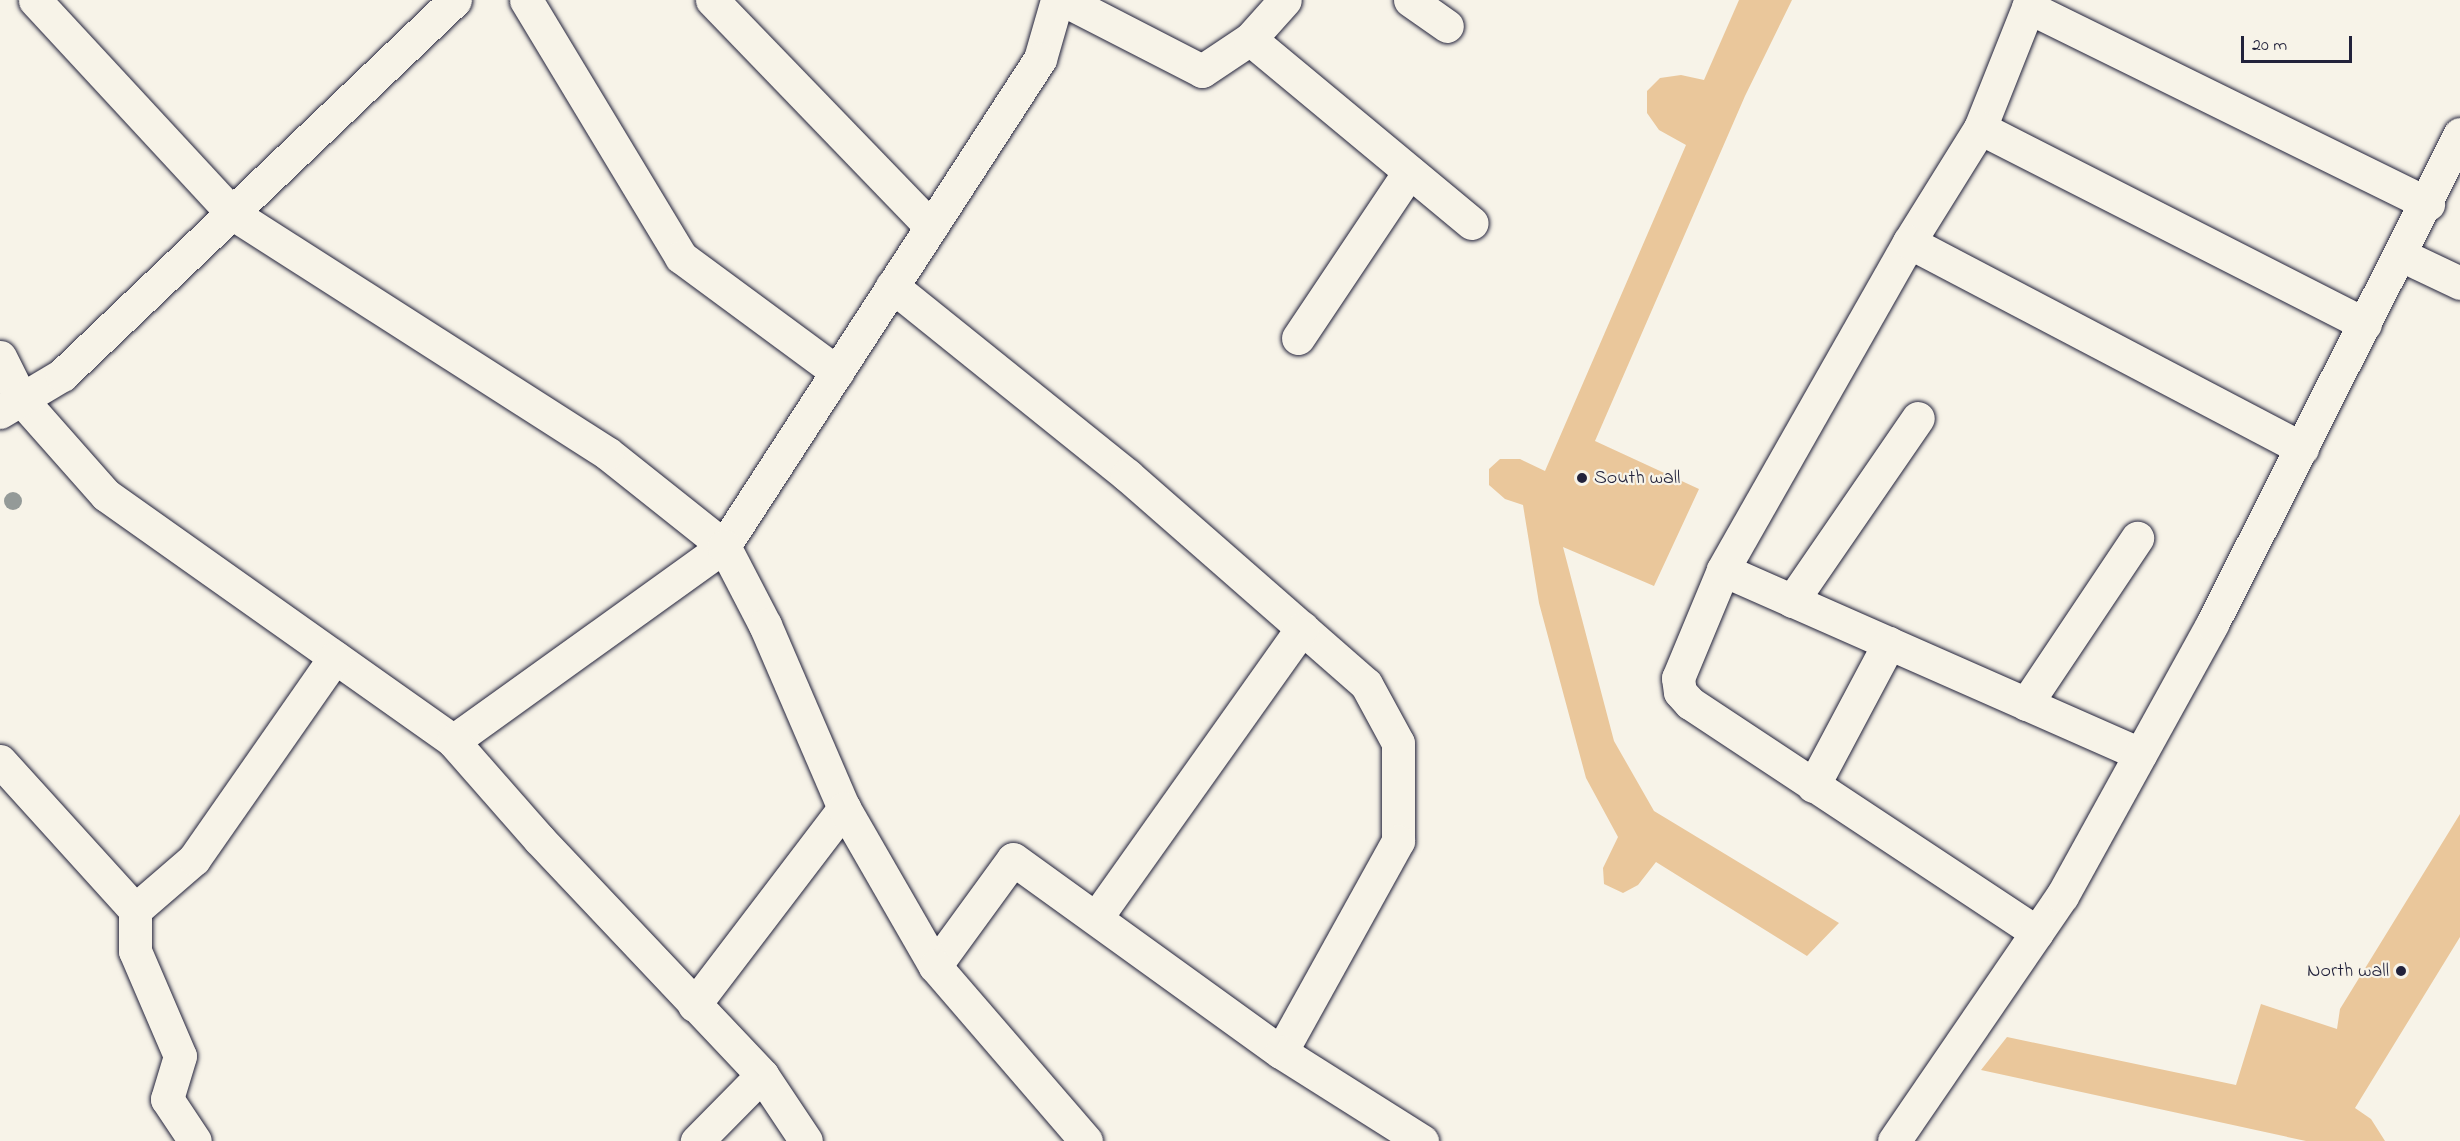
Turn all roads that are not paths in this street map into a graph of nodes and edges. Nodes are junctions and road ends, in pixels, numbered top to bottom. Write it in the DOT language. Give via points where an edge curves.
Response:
graph roads {
  1 [pos="35,0"];
  2 [pos="455,0"];
  3 [pos="526,0"];
  4 [pos="712,0"];
  5 [pos="1057,0"];
  6 [pos="1064,0"];
  7 [pos="1285,0"];
  8 [pos="1410,0"];
  9 [pos="2030,4"];
  10 [pos="1447,26"];
  11 [pos="1250,39"];
  12 [pos="1980,128"];
  13 [pos="2460,134"];
  14 [pos="1409,172"];
  15 [pos="2428,204"];
  16 [pos="232,213"];
  17 [pos="1472,223"];
  18 [pos="931,227"];
  19 [pos="1909,242"];
  20 [pos="2401,255"];
  21 [pos="2460,284"];
  22 [pos="892,286"];
  23 [pos="2366,324"];
  24 [pos="1298,338"];
  25 [pos="0,357"];
  26 [pos="837,372"];
  27 [pos="10,405"];
  28 [pos="1918,418"];
  29 [pos="2302,448"];
  30 [pos="2137,538"];
  31 [pos="724,546"];
  32 [pos="1723,570"];
  33 [pos="1792,600"];
  34 [pos="1302,628"];
  35 [pos="1889,643"];
  36 [pos="334,657"];
  37 [pos="2026,704"];
  38 [pos="453,741"];
  39 [pos="2140,754"];
  40 [pos="0,762"];
  41 [pos="1813,786"];
  42 [pos="844,808"];
  43 [pos="135,910"];
  44 [pos="1096,918"];
  45 [pos="2037,933"];
  46 [pos="935,966"];
  47 [pos="694,1005"];
  48 [pos="1281,1052"];
  49 [pos="762,1075"];
  50 [pos="195,1141"];
  51 [pos="697,1141"];
  52 [pos="806,1141"];
  53 [pos="1086,1141"];
  54 [pos="1422,1141"];
  55 [pos="1894,1141"];
  1 -- 16 [label="street"];
  2 -- 16 [label="street"];
  3 -- 26 [label="street" via="681,257"];
  4 -- 18 [label="street"];
  5 -- 18 [label="street" via="1040,59"];
  6 -- 11 [label="street" via="1202,71"];
  7 -- 11 [label="street"];
  8 -- 10 [label="street"];
  9 -- 12 [label="street"];
  9 -- 15 [label="street"];
  11 -- 14 [label="street"];
  12 -- 19 [label="street"];
  12 -- 23 [label="street"];
  13 -- 15 [label="street"];
  14 -- 17 [label="street"];
  14 -- 24 [label="street"];
  15 -- 20 [label="street"];
  16 -- 27 [label="street" via="62,375"];
  16 -- 31 [label="street" via="607,453"];
  18 -- 22 [label="street"];
  19 -- 29 [label="street"];
  19 -- 32 [label="street"];
  20 -- 21 [label="street"];
  20 -- 23 [label="street"];
  22 -- 26 [label="street"];
  22 -- 34 [label="street" via="1127,475"];
  23 -- 29 [label="street"];
  25 -- 27 [label="street"];
  26 -- 31 [label="street"];
  27 -- 36 [label="street" via="106,495"];
  28 -- 33 [label="street"];
  29 -- 39 [label="street"];
  30 -- 37 [label="street"];
  31 -- 38 [label="street"];
  31 -- 42 [label="street" via="765,625"];
  32 -- 33 [label="street"];
  32 -- 41 [label="street" via="1678,678 1680,692"];
  33 -- 35 [label="street"];
  34 -- 44 [label="street"];
  34 -- 48 [label="street" via="1366,684 1398,743 1398,841"];
  35 -- 37 [label="street"];
  35 -- 41 [label="street"];
  36 -- 38 [label="street"];
  36 -- 43 [label="street" via="194,859"];
  37 -- 39 [label="street"];
  38 -- 47 [label="street" via="538,839"];
  39 -- 45 [label="street" via="2062,897"];
  40 -- 43 [label="street"];
  41 -- 45 [label="street"];
  42 -- 46 [label="street"];
  42 -- 47 [label="street"];
  43 -- 50 [label="street" via="135,951 180,1056 167,1099"];
  44 -- 46 [label="street" via="1014,860"];
  44 -- 48 [label="street"];
  45 -- 55 [label="street"];
  46 -- 53 [label="street"];
  47 -- 49 [label="street"];
  48 -- 54 [label="street"];
  49 -- 51 [label="street"];
  49 -- 52 [label="street"];
}
